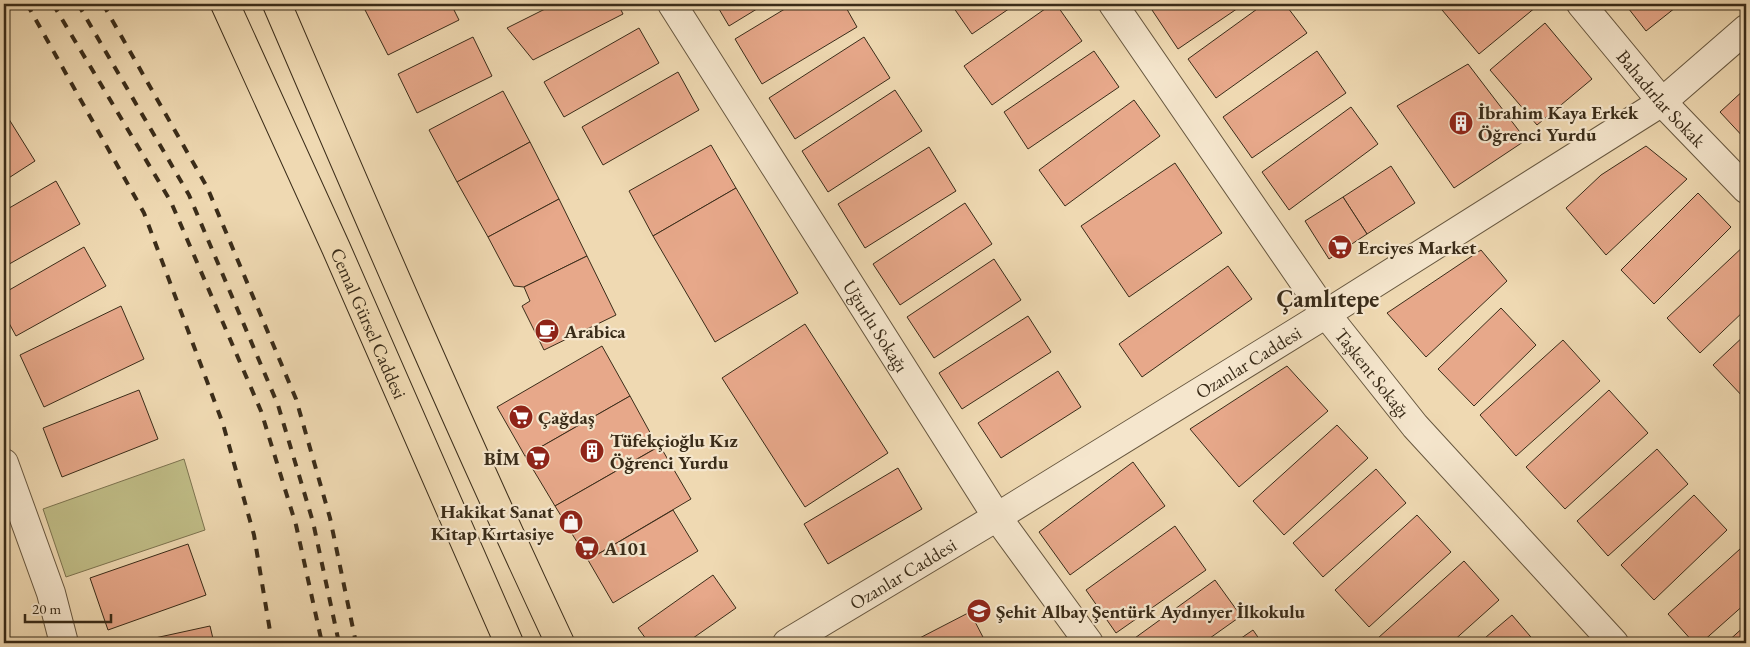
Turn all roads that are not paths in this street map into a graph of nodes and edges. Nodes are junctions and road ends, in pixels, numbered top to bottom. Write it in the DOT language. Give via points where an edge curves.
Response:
graph roads {
  1 [pos="225,4"];
  2 [pos="277,4"];
  3 [pos="672,4"];
  4 [pos="1112,4"];
  5 [pos="1581,4"];
  6 [pos="1746,29"];
  7 [pos="1662,102"];
  8 [pos="1746,189"];
  9 [pos="1326,314"];
  10 [pos="4,463"];
  11 [pos="997,517"];
  12 [pos="64,643"];
  13 [pos="509,643"];
  14 [pos="560,643"];
  15 [pos="787,643"];
  16 [pos="1089,643"];
  17 [pos="1614,643"];
  1 -- 13 [label="main road, Cemal Gürsel Caddesi"];
  2 -- 14 [label="main road" via="372,226"];
  3 -- 11 [label="street, Uğurlu Sokağı"];
  4 -- 9 [label="street, Taşkent Sokağı"];
  5 -- 7 [label="street, Bahadırlar Sokak"];
  6 -- 7 [label="street, Ozanlar Caddesi"];
  7 -- 8 [label="street, Bahadırlar Sokak"];
  7 -- 9 [label="street, Ozanlar Caddesi"];
  9 -- 11 [label="street, Ozanlar Caddesi"];
  9 -- 17 [label="street, Taşkent Sokağı" via="1415,426"];
  10 -- 12 [label="street" via="51,593"];
  11 -- 15 [label="street, Ozanlar Caddesi"];
  11 -- 16 [label="street, Uğurlu Sokağı"];
}
